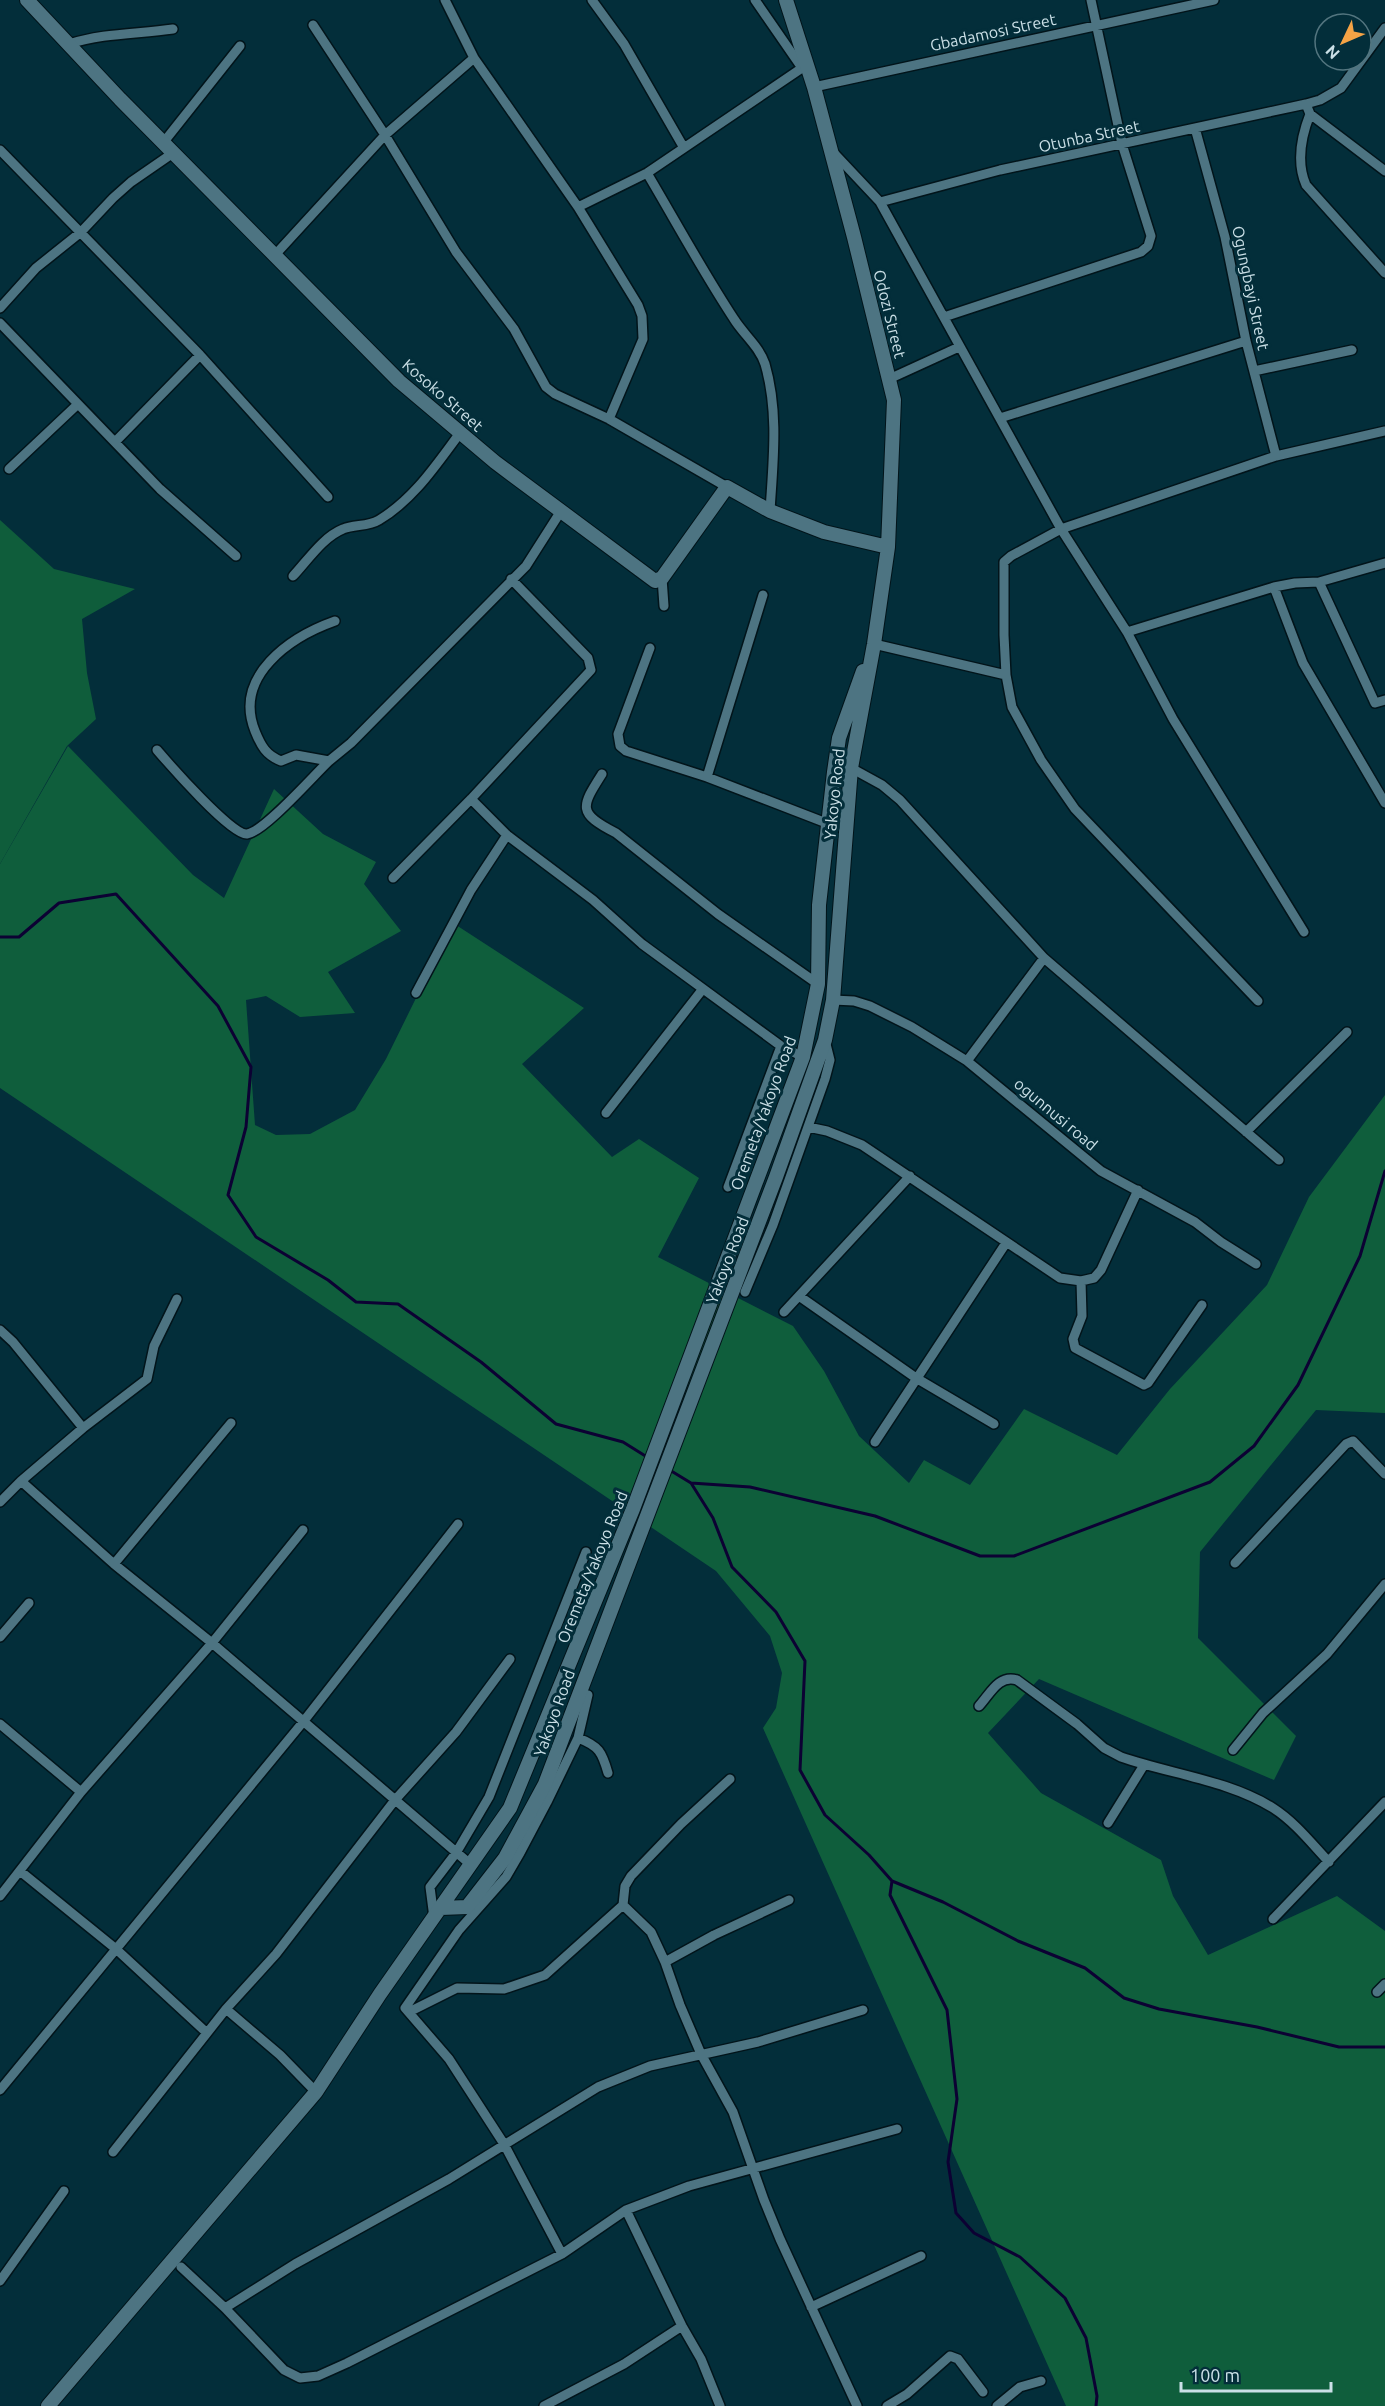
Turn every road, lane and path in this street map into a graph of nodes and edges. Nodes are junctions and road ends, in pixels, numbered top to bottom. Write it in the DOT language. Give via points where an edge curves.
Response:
graph roads {
  1 [pos="27,0"];
  2 [pos="445,0"];
  3 [pos="592,0"];
  4 [pos="755,0"];
  5 [pos="786,0"];
  6 [pos="1091,0"];
  7 [pos="1214,0"];
  8 [pos="1096,25"];
  9 [pos="313,26"];
  10 [pos="1385,28"];
  11 [pos="173,29"];
  12 [pos="69,44"];
  13 [pos="240,46"];
  14 [pos="474,58"];
  15 [pos="803,62"];
  16 [pos="814,87"];
  17 [pos="1306,104"];
  18 [pos="1311,114"];
  19 [pos="1195,128"];
  20 [pos="386,135"];
  21 [pos="1122,144"];
  22 [pos="168,148"];
  23 [pos="684,148"];
  24 [pos="830,148"];
  25 [pos="0,150"];
  26 [pos="1385,171"];
  27 [pos="647,173"];
  28 [pos="880,202"];
  29 [pos="578,207"];
  30 [pos="81,232"];
  31 [pos="274,256"];
  32 [pos="1385,273"];
  33 [pos="0,308"];
  34 [pos="944,317"];
  35 [pos="0,323"];
  36 [pos="1246,341"];
  37 [pos="959,347"];
  38 [pos="1352,350"];
  39 [pos="200,355"];
  40 [pos="1254,371"];
  41 [pos="889,379"];
  42 [pos="78,404"];
  43 [pos="1000,418"];
  44 [pos="609,420"];
  45 [pos="1385,431"];
  46 [pos="460,433"];
  47 [pos="115,442"];
  48 [pos="1276,456"];
  49 [pos="9,469"];
  50 [pos="728,487"];
  51 [pos="328,497"];
  52 [pos="561,511"];
  53 [pos="770,511"];
  54 [pos="1061,529"];
  55 [pos="888,547"];
  56 [pos="236,556"];
  57 [pos="1385,563"];
  58 [pos="293,576"];
  59 [pos="662,578"];
  60 [pos="511,579"];
  61 [pos="1319,582"];
  62 [pos="1274,587"];
  63 [pos="763,595"];
  64 [pos="664,606"];
  65 [pos="335,621"];
  66 [pos="1127,632"];
  67 [pos="874,644"];
  68 [pos="650,648"];
  69 [pos="1006,675"];
  70 [pos="1385,700"];
  71 [pos="157,750"];
  72 [pos="328,761"];
  73 [pos="851,768"];
  74 [pos="602,774"];
  75 [pos="707,777"];
  76 [pos="471,799"];
  77 [pos="1385,803"];
  78 [pos="829,824"];
  79 [pos="507,835"];
  80 [pos="393,878"];
  81 [pos="1304,932"];
  82 [pos="1044,958"];
  83 [pos="818,984"];
  84 [pos="702,990"];
  85 [pos="416,993"];
  86 [pos="832,1000"];
  87 [pos="1258,1001"];
  88 [pos="1347,1032"];
  89 [pos="825,1040"];
  90 [pos="781,1046"];
  91 [pos="803,1057"];
  92 [pos="967,1061"];
  93 [pos="606,1113"];
  94 [pos="808,1127"];
  95 [pos="1246,1132"];
  96 [pos="1279,1160"];
  97 [pos="910,1176"];
  98 [pos="728,1187"];
  99 [pos="1138,1190"];
  100 [pos="1006,1243"];
  101 [pos="1256,1264"];
  102 [pos="1081,1281"];
  103 [pos="745,1292"];
  104 [pos="799,1296"];
  105 [pos="177,1299"];
  106 [pos="1202,1305"];
  107 [pos="784,1312"];
  108 [pos="0,1330"];
  109 [pos="916,1378"];
  110 [pos="231,1423"];
  111 [pos="994,1424"];
  112 [pos="83,1428"];
  113 [pos="875,1442"];
  114 [pos="1385,1474"];
  115 [pos="21,1481"];
  116 [pos="0,1502"];
  117 [pos="459,1524"];
  118 [pos="303,1530"];
  119 [pos="586,1552"];
  120 [pos="1235,1563"];
  121 [pos="114,1564"];
  122 [pos="1385,1584"];
  123 [pos="29,1603"];
  124 [pos="0,1637"];
  125 [pos="212,1643"];
  126 [pos="510,1659"];
  127 [pos="588,1695"];
  128 [pos="979,1706"];
  129 [pos="303,1722"];
  130 [pos="0,1724"];
  131 [pos="578,1738"];
  132 [pos="1233,1750"];
  133 [pos="1144,1765"];
  134 [pos="608,1773"];
  135 [pos="730,1779"];
  136 [pos="81,1792"];
  137 [pos="395,1800"];
  138 [pos="1385,1802"];
  139 [pos="1108,1823"];
  140 [pos="456,1853"];
  141 [pos="1329,1862"];
  142 [pos="470,1864"];
  143 [pos="20,1871"];
  144 [pos="0,1896"];
  145 [pos="789,1900"];
  146 [pos="623,1905"];
  147 [pos="438,1913"];
  148 [pos="1273,1919"];
  149 [pos="116,1949"];
  150 [pos="665,1962"];
  151 [pos="1385,1984"];
  152 [pos="1377,1992"];
  153 [pos="226,2008"];
  154 [pos="863,2010"];
  155 [pos="409,2012"];
  156 [pos="207,2033"];
  157 [pos="701,2054"];
  158 [pos="0,2090"];
  159 [pos="316,2092"];
  160 [pos="897,2129"];
  161 [pos="504,2144"];
  162 [pos="112,2152"];
  163 [pos="752,2167"];
  164 [pos="64,2191"];
  165 [pos="626,2210"];
  166 [pos="562,2254"];
  167 [pos="921,2256"];
  168 [pos="181,2267"];
  169 [pos="0,2281"];
  170 [pos="811,2307"];
  171 [pos="225,2308"];
  172 [pos="682,2326"];
  173 [pos="1041,2381"];
  174 [pos="983,2392"];
  175 [pos="48,2406"];
  176 [pos="544,2406"];
  177 [pos="720,2406"];
  178 [pos="856,2406"];
  179 [pos="887,2406"];
  180 [pos="997,2406"];
  1 -- 12 [label="main road, Kosoko Street"];
  2 -- 14 [label="street"];
  3 -- 23 [label="street" via="624,45"];
  4 -- 15 [label="street"];
  5 -- 15 [label="main road, Odozi Street"];
  6 -- 8 [label="street"];
  7 -- 8 [label="street, Gbadamosi Street"];
  8 -- 16 [label="street, Gbadamosi Street"];
  8 -- 21 [label="street"];
  9 -- 20 [label="street"];
  10 -- 17 [label="street, Otunba Street" via="1341,88"];
  11 -- 12 [label="street"];
  12 -- 22 [label="main road, Kosoko Street"];
  13 -- 22 [label="street"];
  14 -- 20 [label="street"];
  14 -- 29 [label="street"];
  15 -- 16 [label="main road, Odozi Street"];
  15 -- 23 [label="street"];
  16 -- 24 [label="main road, Odozi Street"];
  17 -- 18 [label="street"];
  17 -- 19 [label="street, Otunba Street"];
  18 -- 26 [label="street"];
  18 -- 32 [label="street" via="1300,151 1306,185"];
  19 -- 21 [label="street, Otunba Street"];
  19 -- 36 [label="street, Ogungbayi Street" via="1225,237"];
  20 -- 31 [label="street"];
  20 -- 44 [label="street" via="456,252 514,329 546,387"];
  21 -- 28 [label="street, Otunba Street" via="1000,170"];
  21 -- 34 [label="street" via="1150,236 1148,246 1141,252"];
  22 -- 30 [label="street"];
  22 -- 31 [label="main road, Kosoko Street"];
  23 -- 27 [label="street"];
  24 -- 28 [label="street"];
  24 -- 41 [label="main road, Odozi Street"];
  25 -- 30 [label="street"];
  27 -- 29 [label="street"];
  27 -- 53 [label="street" via="764,362 775,443"];
  28 -- 34 [label="street"];
  29 -- 44 [label="street" via="642,316 643,339"];
  30 -- 33 [label="street" via="36,268"];
  30 -- 39 [label="street"];
  31 -- 46 [label="main road, Kosoko Street" via="399,381"];
  34 -- 37 [label="street"];
  35 -- 42 [label="street"];
  36 -- 40 [label="street, Ogungbayi Street"];
  36 -- 43 [label="street"];
  37 -- 41 [label="street"];
  37 -- 43 [label="street"];
  38 -- 40 [label="street"];
  39 -- 47 [label="street"];
  39 -- 51 [label="street"];
  40 -- 48 [label="street, Ogungbayi Street"];
  41 -- 55 [label="main road, Odozi Street" via="894,417"];
  42 -- 47 [label="street"];
  42 -- 49 [label="street"];
  43 -- 54 [label="street"];
  44 -- 50 [label="street"];
  45 -- 48 [label="street"];
  46 -- 52 [label="main road, Kosoko Street"];
  46 -- 58 [label="street" via="399,506 376,522 331,534"];
  47 -- 56 [label="street" via="160,489"];
  48 -- 54 [label="street"];
  50 -- 53 [label="main road"];
  50 -- 59 [label="main road"];
  52 -- 59 [label="main road, Kosoko Street" via="655,581"];
  52 -- 60 [label="street" via="526,566"];
  53 -- 55 [label="main road" via="824,532"];
  54 -- 66 [label="street"];
  54 -- 69 [label="street" via="1004,562"];
  55 -- 67 [label="main road, Odozi Street"];
  57 -- 61 [label="street"];
  59 -- 64 [label="street"];
  60 -- 72 [label="street" via="351,743"];
  60 -- 76 [label="street" via="588,658 591,670"];
  61 -- 62 [label="street"];
  61 -- 70 [label="street" via="1375,703"];
  62 -- 66 [label="street"];
  62 -- 77 [label="street" via="1303,663"];
  63 -- 75 [label="street"];
  65 -- 72 [label="street" via="299,637 262,669 249,704 262,748 272,758 281,761 296,755"];
  66 -- 81 [label="street" via="1173,719"];
  67 -- 69 [label="street"];
  67 -- 73 [label="main road, Yakoyo Road"];
  67 -- 78 [label="main road, Oremeta/Yakoyo Road" via="839,738"];
  68 -- 75 [label="street" via="617,740 626,751"];
  69 -- 87 [label="street" via="1012,707 1041,760 1075,809"];
  71 -- 72 [label="street" via="226,822 246,834 261,827"];
  73 -- 82 [label="street" via="900,800"];
  73 -- 86 [label="main road, Yakoyo Road"];
  74 -- 83 [label="street" via="586,799 586,808 598,824 616,833 718,914"];
  75 -- 78 [label="street"];
  76 -- 79 [label="street"];
  76 -- 80 [label="street"];
  78 -- 83 [label="main road, Oremeta/Yakoyo Road" via="819,905"];
  79 -- 84 [label="street"];
  79 -- 85 [label="street" via="471,890"];
  82 -- 92 [label="street"];
  82 -- 95 [label="street"];
  83 -- 91 [label="main road, Oremeta/Yakoyo Road"];
  84 -- 90 [label="street"];
  84 -- 93 [label="street"];
  86 -- 89 [label="main road, Yakoyo Road"];
  86 -- 92 [label="street, ogunnusi road" via="870,1006"];
  88 -- 95 [label="street"];
  89 -- 94 [label="street" via="830,1060"];
  89 -- 147 [label="main road, Yakoyo Road" via="545,1784 505,1858 467,1906"];
  90 -- 91 [label="street"];
  90 -- 98 [label="street"];
  91 -- 142 [label="main road, Oremeta/Yakoyo Road" via="633,1509 524,1775 510,1808"];
  92 -- 99 [label="street, ogunnusi road" via="1101,1171"];
  94 -- 97 [label="street" via="862,1145"];
  94 -- 103 [label="street"];
  95 -- 96 [label="street"];
  97 -- 100 [label="street"];
  97 -- 104 [label="street"];
  99 -- 101 [label="street, ogunnusi road" via="1195,1222"];
  99 -- 102 [label="street" via="1101,1270 1094,1278"];
  100 -- 102 [label="street" via="1060,1278"];
  100 -- 109 [label="street"];
  102 -- 106 [label="street" via="1082,1316 1073,1339 1075,1348 1144,1385"];
  104 -- 107 [label="street"];
  104 -- 109 [label="street"];
  105 -- 112 [label="street" via="154,1346 147,1379"];
  108 -- 112 [label="street"];
  109 -- 111 [label="street"];
  109 -- 113 [label="street"];
  110 -- 121 [label="street"];
  112 -- 115 [label="street"];
  114 -- 120 [label="street" via="1361,1448 1353,1442 1346,1444"];
  115 -- 116 [label="street"];
  115 -- 121 [label="street"];
  117 -- 129 [label="street"];
  118 -- 125 [label="street"];
  119 -- 140 [label="street" via="489,1797"];
  121 -- 125 [label="street"];
  122 -- 132 [label="street" via="1327,1654 1263,1713"];
  123 -- 124 [label="street"];
  125 -- 129 [label="street"];
  125 -- 136 [label="street"];
  126 -- 137 [label="street" via="456,1732"];
  127 -- 131 [label="street"];
  128 -- 133 [label="street" via="1001,1680 1010,1677 1104,1748"];
  129 -- 137 [label="street"];
  129 -- 149 [label="street"];
  130 -- 136 [label="street"];
  131 -- 134 [label="street" via="593,1744 603,1755"];
  131 -- 155 [label="street" via="548,1803 506,1877 459,1930 405,2006"];
  133 -- 139 [label="street"];
  133 -- 141 [label="street" via="1246,1794 1272,1807"];
  135 -- 146 [label="street" via="631,1875"];
  136 -- 143 [label="street"];
  137 -- 140 [label="street"];
  137 -- 153 [label="street" via="283,1945"];
  138 -- 141 [label="street"];
  140 -- 142 [label="street"];
  140 -- 147 [label="street" via="430,1887"];
  141 -- 148 [label="street"];
  142 -- 147 [label="main road, Oremeta/Yakoyo Road"];
  143 -- 144 [label="street"];
  143 -- 149 [label="street"];
  145 -- 150 [label="street"];
  146 -- 150 [label="street" via="651,1932"];
  146 -- 155 [label="street" via="545,1975 504,1989 457,1989"];
  147 -- 159 [label="main road, Oremeta/Yakoyo Road"];
  149 -- 156 [label="street"];
  149 -- 158 [label="street"];
  150 -- 157 [label="street"];
  151 -- 152 [label="street"];
  153 -- 156 [label="street"];
  153 -- 159 [label="street"];
  154 -- 157 [label="street" via="758,2042"];
  155 -- 161 [label="street" via="448,2059"];
  156 -- 162 [label="street"];
  157 -- 161 [label="street" via="650,2066 598,2087"];
  157 -- 163 [label="street" via="733,2112"];
  159 -- 175 [label="main road, Oremeta/Yakoyo Road"];
  160 -- 163 [label="street"];
  161 -- 166 [label="street"];
  161 -- 171 [label="street"];
  163 -- 165 [label="street"];
  163 -- 170 [label="street"];
  164 -- 169 [label="street"];
  165 -- 166 [label="street"];
  165 -- 172 [label="street"];
  166 -- 171 [label="street" via="318,2376 300,2378 284,2370"];
  167 -- 170 [label="street"];
  168 -- 171 [label="street"];
  170 -- 178 [label="street"];
  172 -- 176 [label="street" via="624,2364"];
  172 -- 177 [label="street" via="702,2359"];
  173 -- 180 [label="street" via="1020,2387"];
  174 -- 179 [label="street" via="958,2359 950,2356 907,2394"];
}
